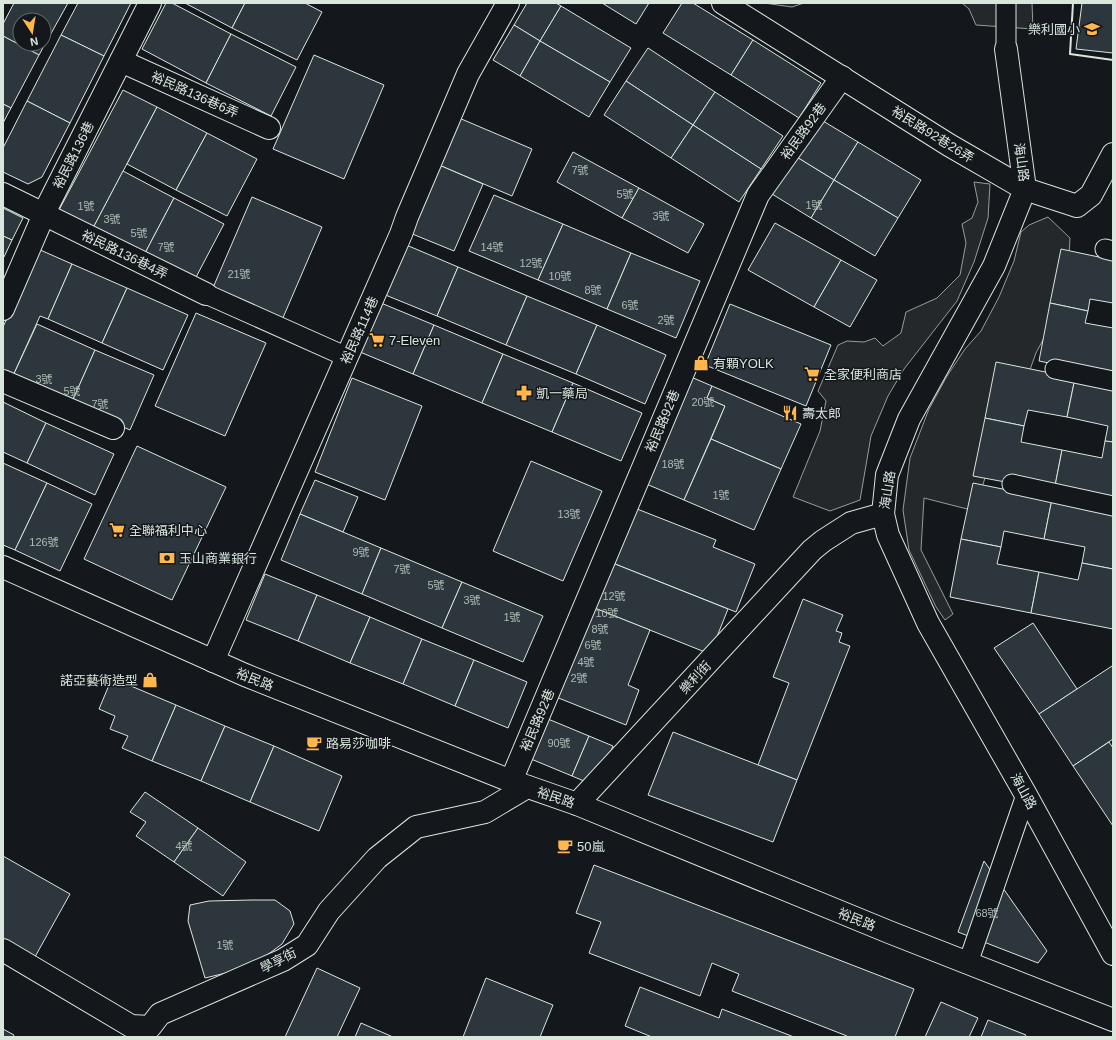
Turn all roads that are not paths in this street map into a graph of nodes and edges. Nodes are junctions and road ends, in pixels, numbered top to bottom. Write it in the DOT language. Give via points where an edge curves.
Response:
graph roads {
  1 [pos="150,3"];
  2 [pos="508,3"];
  3 [pos="723,3"];
  4 [pos="1006,3"];
  5 [pos="1006,49"];
  6 [pos="121,61"];
  7 [pos="842,78"];
  8 [pos="269,128"];
  9 [pos="1113,154"];
  10 [pos="1025,189"];
  11 [pos="3,194"];
  12 [pos="44,215"];
  13 [pos="206,294"];
  14 [pos="3,310"];
  15 [pos="347,357"];
  16 [pos="1056,369"];
  17 [pos="3,381"];
  18 [pos="1113,381"];
  19 [pos="113,428"];
  20 [pos="1012,484"];
  21 [pos="1113,506"];
  22 [pos="883,514"];
  23 [pos="3,567"];
  24 [pos="213,661"];
  25 [pos="519,784"];
  26 [pos="1026,795"];
  27 [pos="578,804"];
  28 [pos="3,950"];
  29 [pos="1113,954"];
  30 [pos="968,963"];
  31 [pos="1113,1020"];
  1 -- 6 [label="street, 裕民路136巷"];
  2 -- 15 [label="street, 裕民路114巷" via="468,74"];
  3 -- 7 [label="street, 裕民路92巷26弄"];
  4 -- 5 [label="street"];
  5 -- 10 [label="street, 海山路"];
  6 -- 8 [label="street, 裕民路136巷6弄"];
  6 -- 12 [label="street, 裕民路136巷"];
  7 -- 10 [label="street, 裕民路92巷26弄"];
  7 -- 25 [label="street, 裕民路92巷" via="758,196"];
  9 -- 10 [label="street" via="1091,196 1077,206"];
  10 -- 22 [label="street, 海山路" via="994,266 909,419 887,475"];
  11 -- 12 [label="street, 裕民路136巷4弄"];
  12 -- 13 [label="street, 裕民路136巷4弄"];
  12 -- 14 [label="street, 裕民路136巷"];
  13 -- 15 [label="street"];
  15 -- 24 [label="street, 裕民路114巷"];
  16 -- 18 [label="street"];
  17 -- 19 [label="street"];
  20 -- 21 [label="street"];
  22 -- 26 [label="street, 海山路" via="888,535 928,623"];
  22 -- 27 [label="street, 樂利街" via="851,523 812,550"];
  23 -- 24 [label="street, 裕民路"];
  24 -- 25 [label="street, 裕民路"];
  25 -- 27 [label="street, 裕民路"];
  25 -- 28 [label="street, 學享街" via="485,812 416,827 377,858 329,911 307,945 283,960 160,1014 150,1027 131,1026"];
  26 -- 29 [label="street, 海山路"];
  26 -- 30 [label="street"];
  27 -- 30 [label="street, 裕民路"];
  30 -- 31 [label="street, 裕民路"];
}
